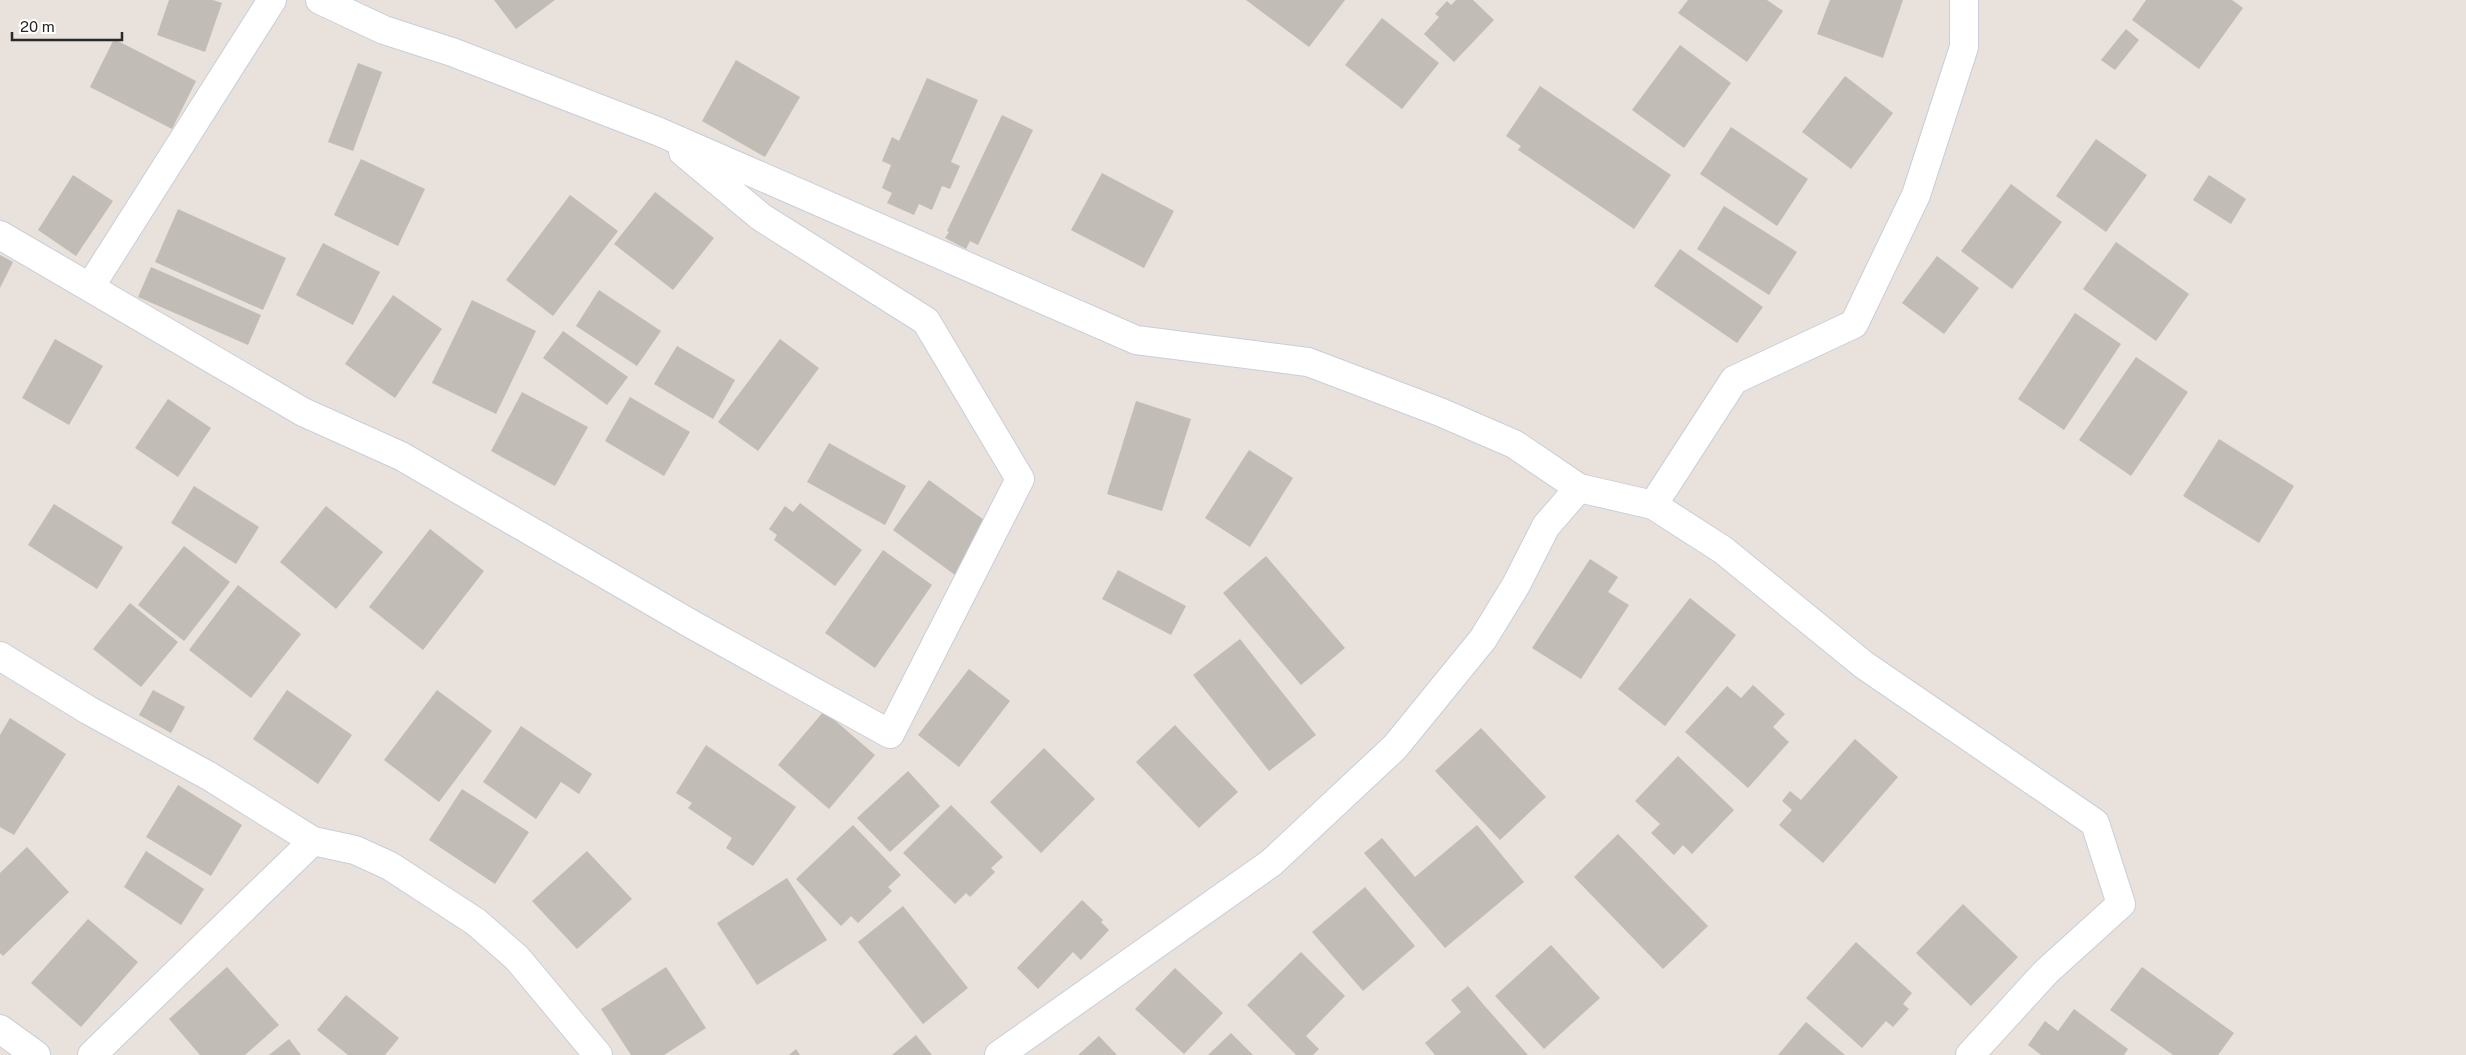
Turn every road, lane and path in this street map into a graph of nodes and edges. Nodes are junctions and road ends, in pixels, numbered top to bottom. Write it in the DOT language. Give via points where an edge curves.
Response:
graph roads {
  1 [pos="272,0"];
  2 [pos="320,0"];
  3 [pos="1964,0"];
  4 [pos="656,131"];
  5 [pos="0,235"];
  6 [pos="90,287"];
  7 [pos="1579,488"];
  8 [pos="1653,505"];
  9 [pos="0,656"];
  10 [pos="313,841"];
  11 [pos="0,1029"];
  12 [pos="36,1055"];
  13 [pos="92,1055"];
  14 [pos="598,1055"];
  15 [pos="999,1055"];
  16 [pos="1970,1055"];
  1 -- 6 [label="street"];
  2 -- 4 [label="street" via="384,30 452,52"];
  3 -- 8 [label="street" via="1964,47 1916,195 1854,324 1734,380"];
  4 -- 6 [label="street" via="761,217 926,321 1020,479 890,734 693,625 401,456 303,412"];
  4 -- 7 [label="street" via="1136,340 1308,362 1514,444"];
  5 -- 6 [label="street"];
  7 -- 8 [label="street"];
  7 -- 15 [label="street" via="1546,526 1516,585 1483,639 1395,747 1271,863"];
  8 -- 16 [label="street" via="1723,550 1864,665 2095,823 2121,904 2046,972"];
  9 -- 10 [label="street" via="88,710 209,776"];
  10 -- 13 [label="street"];
  10 -- 14 [label="street" via="355,850 390,866 476,922 517,958"];
  11 -- 12 [label="street"];
}
